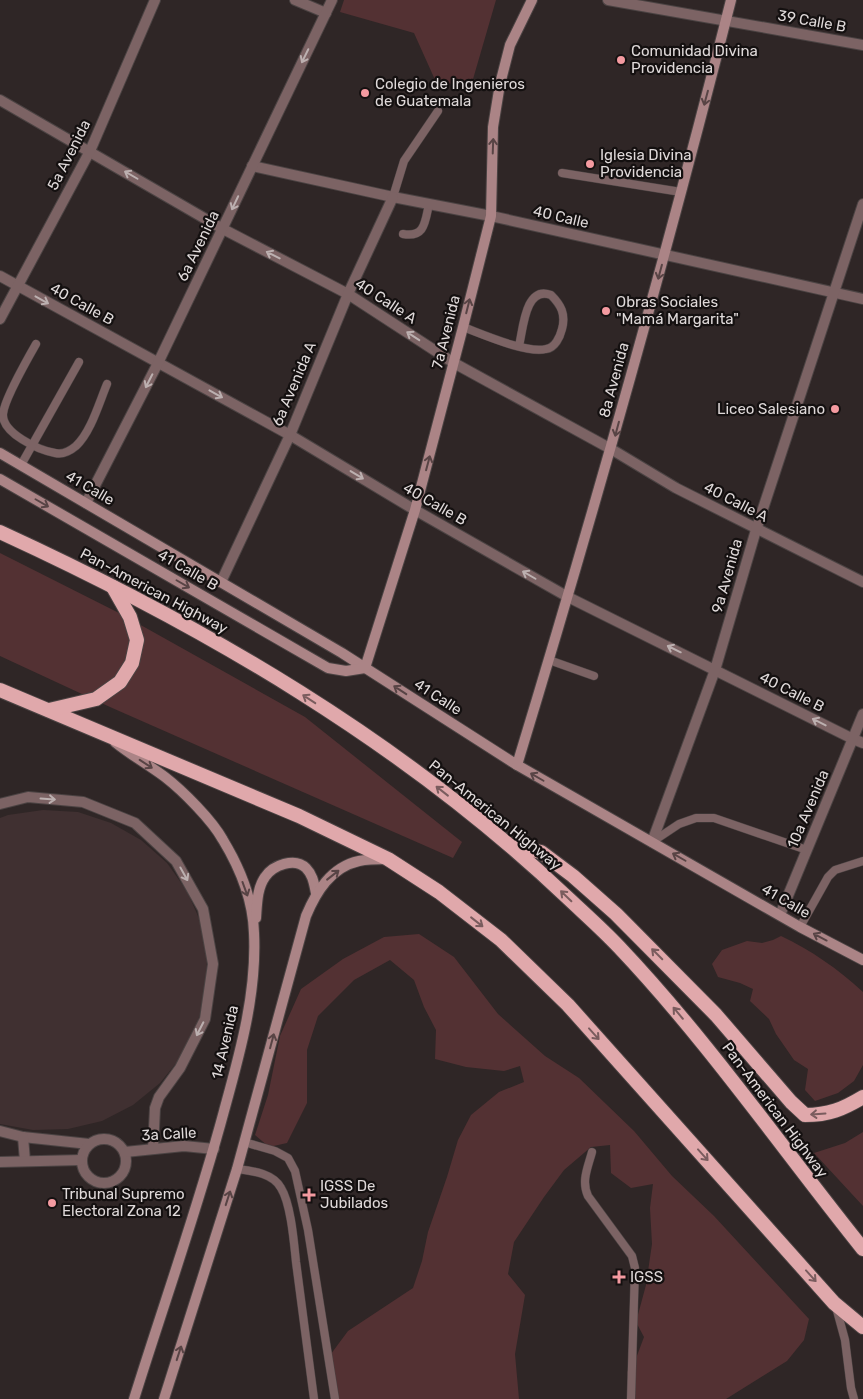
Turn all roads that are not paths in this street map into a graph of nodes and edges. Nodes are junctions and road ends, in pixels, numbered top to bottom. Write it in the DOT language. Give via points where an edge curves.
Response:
graph roads {
  1 [pos="155,0"];
  2 [pos="295,0"];
  3 [pos="332,0"];
  4 [pos="532,0"];
  5 [pos="608,0"];
  6 [pos="731,0"];
  7 [pos="326,12"];
  8 [pos="726,20"];
  9 [pos="863,45"];
  10 [pos="0,100"];
  11 [pos="438,111"];
  12 [pos="90,151"];
  13 [pos="252,166"];
  14 [pos="562,173"];
  15 [pos="681,192"];
  16 [pos="393,197"];
  17 [pos="429,204"];
  18 [pos="863,204"];
  19 [pos="491,216"];
  20 [pos="223,229"];
  21 [pos="403,234"];
  22 [pos="664,255"];
  23 [pos="0,276"];
  24 [pos="18,286"];
  25 [pos="834,293"];
  26 [pos="348,294"];
  27 [pos="863,299"];
  28 [pos="0,319"];
  29 [pos="463,327"];
  30 [pos="36,344"];
  31 [pos="519,346"];
  32 [pos="79,362"];
  33 [pos="158,363"];
  34 [pos="454,363"];
  35 [pos="107,384"];
  36 [pos="290,434"];
  37 [pos="32,445"];
  38 [pos="611,449"];
  39 [pos="0,453"];
  40 [pos="21,465"];
  41 [pos="0,479"];
  42 [pos="86,502"];
  43 [pos="415,510"];
  44 [pos="756,530"];
  45 [pos="0,532"];
  46 [pos="221,582"];
  47 [pos="863,582"];
  48 [pos="113,587"];
  49 [pos="568,597"];
  50 [pos="549,660"];
  51 [pos="365,668"];
  52 [pos="715,670"];
  53 [pos="594,676"];
  54 [pos="0,690"];
  55 [pos="49,710"];
  56 [pos="863,714"];
  57 [pos="107,735"];
  58 [pos="858,741"];
  59 [pos="517,765"];
  60 [pos="0,804"];
  61 [pos="652,842"];
  62 [pos="511,845"];
  63 [pos="807,850"];
  64 [pos="388,859"];
  65 [pos="863,861"];
  66 [pos="316,893"];
  67 [pos="780,915"];
  68 [pos="800,927"];
  69 [pos="254,931"];
  70 [pos="863,960"];
  71 [pos="863,1097"];
  72 [pos="0,1131"];
  73 [pos="22,1137"];
  74 [pos="244,1142"];
  75 [pos="89,1144"];
  76 [pos="153,1149"];
  77 [pos="214,1149"];
  78 [pos="125,1152"];
  79 [pos="592,1152"];
  80 [pos="81,1160"];
  81 [pos="25,1161"];
  82 [pos="0,1162"];
  83 [pos="237,1169"];
  84 [pos="863,1250"];
  85 [pos="834,1303"];
  86 [pos="863,1327"];
  87 [pos="134,1399"];
  88 [pos="164,1399"];
  89 [pos="314,1399"];
  90 [pos="335,1399"];
  91 [pos="630,1399"];
  92 [pos="854,1399"];
  1 -- 12 [label="street, 5a Avenida"];
  2 -- 7 [label="street"];
  3 -- 7 [label="street, 6a Avenida"];
  19 -- 4 [label="main road, 7a Avenida, one-way" via="494,127 500,84 510,45"];
  5 -- 8 [label="street, 39 Calle B"];
  6 -- 8 [label="main road, 8a Avenida"];
  7 -- 13 [label="street, 6a Avenida, one-way"];
  8 -- 9 [label="street, 39 Calle B"];
  8 -- 15 [label="main road, 8a Avenida, one-way"];
  10 -- 12 [label="street, 40 Calle A"];
  11 -- 16 [label="lane" via="404,162"];
  20 -- 12 [label="street, 40 Calle A, one-way"];
  12 -- 24 [label="street, 5a Avenida"];
  13 -- 16 [label="street, 40 Calle"];
  13 -- 20 [label="street, 6a Avenida, one-way"];
  14 -- 15 [label="lane"];
  15 -- 22 [label="main road, 8a Avenida"];
  16 -- 17 [label="street, 40 Calle"];
  16 -- 26 [label="street, 6a Avenida A"];
  17 -- 19 [label="street, 40 Calle"];
  17 -- 21 [label="lane" via="419,233"];
  18 -- 25 [label="street, 9a Avenida"];
  19 -- 22 [label="street, 40 Calle"];
  29 -- 19 [label="main road, 7a Avenida, one-way"];
  26 -- 20 [label="street, 40 Calle A, one-way"];
  20 -- 33 [label="street, 6a Avenida"];
  22 -- 25 [label="street, 40 Calle"];
  22 -- 38 [label="main road, 8a Avenida, one-way"];
  23 -- 24 [label="street, 40 Calle B"];
  24 -- 28 [label="street, 5a Avenida"];
  24 -- 33 [label="street, 40 Calle B, one-way"];
  25 -- 27 [label="street, 40 Calle"];
  25 -- 44 [label="street, 9a Avenida"];
  34 -- 26 [label="street, 40 Calle A, one-way"];
  26 -- 36 [label="street, 6a Avenida A"];
  29 -- 31 [label="lane"];
  29 -- 34 [label="main road, 7a Avenida"];
  30 -- 37 [label="lane" via="3,413 9,431"];
  31 -- 31 [label="lane" via="545,350 552,347 560,336 564,320 562,310 551,294 541,294 531,300"];
  32 -- 37 [label="lane"];
  33 -- 36 [label="street, 40 Calle B, one-way"];
  33 -- 42 [label="street, 6a Avenida, one-way"];
  34 -- 38 [label="street, 40 Calle A"];
  43 -- 34 [label="main road, 7a Avenida, one-way"];
  35 -- 37 [label="lane" via="85,435 76,446 56,454"];
  36 -- 43 [label="street, 40 Calle B, one-way"];
  36 -- 46 [label="street, 6a Avenida A"];
  37 -- 40 [label="lane"];
  38 -- 44 [label="street, 40 Calle A"];
  38 -- 49 [label="main road, 8a Avenida"];
  39 -- 40 [label="main road, 41 Calle"];
  40 -- 42 [label="main road, 41 Calle"];
  41 -- 51 [label="main road, 41 Calle B, one-way" via="328,668 346,671"];
  42 -- 46 [label="main road, 41 Calle"];
  49 -- 43 [label="street, 40 Calle B, one-way"];
  43 -- 51 [label="main road, 7a Avenida"];
  44 -- 47 [label="street, 40 Calle A"];
  44 -- 52 [label="street, 9a Avenida"];
  45 -- 48 [label="highway, Pan-American Highway"];
  46 -- 51 [label="main road, 41 Calle"];
  48 -- 55 [label="highway" via="130,617 137,640 132,663 120,682 96,698"];
  62 -- 48 [label="highway, Pan-American Highway, one-way" via="383,746 284,682"];
  49 -- 50 [label="main road, 8a Avenida"];
  52 -- 49 [label="street, 40 Calle B, one-way"];
  50 -- 53 [label="lane"];
  50 -- 59 [label="main road, 8a Avenida"];
  59 -- 51 [label="main road, 41 Calle, one-way"];
  58 -- 52 [label="street, 40 Calle B, one-way"];
  52 -- 61 [label="street, 9a Avenida"];
  54 -- 55 [label="highway"];
  55 -- 57 [label="highway"];
  56 -- 58 [label="street, 10a Avenida"];
  57 -- 64 [label="highway" via="299,816"];
  57 -- 69 [label="main road, 14 Avenida, one-way" via="166,777 213,824 236,863 250,901"];
  58 -- 63 [label="street, 10a Avenida"];
  61 -- 59 [label="main road, 41 Calle, one-way"];
  60 -- 76 [label="street, one-way" via="28,797 83,802 135,823 176,860 203,909 213,964 205,1019 180,1068 158,1097"];
  61 -- 63 [label="lane" via="679,824 696,818 714,818"];
  67 -- 61 [label="main road, 41 Calle, one-way"];
  71 -- 62 [label="highway, one-way" via="842,1109 823,1115 806,1115 710,1008 616,914 541,852"];
  84 -- 62 [label="highway, Pan-American Highway, one-way" via="673,1007 618,945"];
  63 -- 67 [label="street, 10a Avenida"];
  66 -- 64 [label="main road, one-way" via="324,882 344,867 358,861"];
  64 -- 85 [label="highway, one-way" via="439,892 501,940 568,1005"];
  65 -- 68 [label="lane" via="835,870 828,877"];
  66 -- 69 [label="main road" via="306,868 287,863 274,868 265,876 259,891"];
  74 -- 66 [label="main road, one-way" via="306,916"];
  67 -- 68 [label="main road, 41 Calle"];
  70 -- 68 [label="main road, 41 Calle, one-way"];
  69 -- 77 [label="main road, 14 Avenida" via="248,1014"];
  72 -- 73 [label="street"];
  73 -- 75 [label="street"];
  73 -- 81 [label="street"];
  74 -- 83 [label="main road"];
  74 -- 90 [label="lane" via="288,1158 295,1171 308,1230"];
  75 -- 78 [label="street" via="109,1139"];
  75 -- 80 [label="street"];
  76 -- 77 [label="street, 3a Calle" via="184,1146"];
  76 -- 78 [label="street, 3a Calle"];
  77 -- 87 [label="main road, 14 Avenida"];
  78 -- 80 [label="street" via="126,1167 111,1182 90,1179"];
  79 -- 91 [label="lane" via="584,1188 632,1256 635,1268"];
  80 -- 81 [label="street"];
  81 -- 82 [label="street"];
  88 -- 83 [label="main road, one-way"];
  83 -- 89 [label="lane" via="272,1178 281,1187 285,1198"];
  85 -- 86 [label="highway"];
  85 -- 92 [label="lane" via="845,1340"];
}
